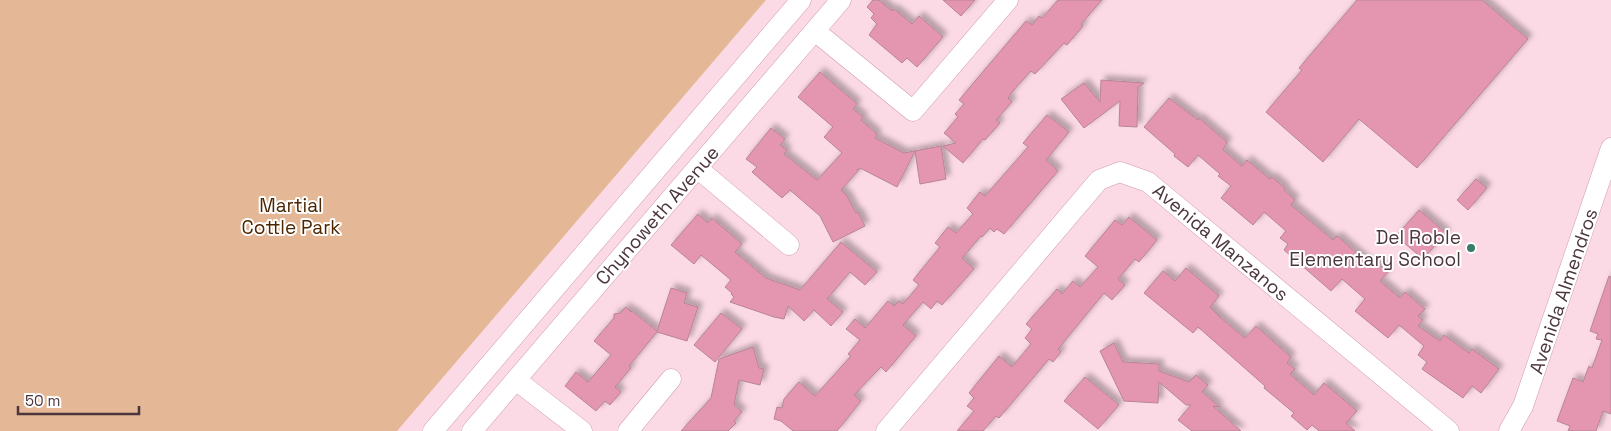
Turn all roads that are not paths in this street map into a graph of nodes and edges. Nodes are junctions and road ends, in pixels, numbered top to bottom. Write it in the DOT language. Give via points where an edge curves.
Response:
graph roads {
  1 [pos="801,0"];
  2 [pos="842,0"];
  3 [pos="1008,0"];
  4 [pos="815,31"];
  5 [pos="1611,148"];
  6 [pos="697,168"];
  7 [pos="1605,188"];
  8 [pos="789,245"];
  9 [pos="671,379"];
  10 [pos="516,380"];
  11 [pos="432,431"];
  12 [pos="472,431"];
  13 [pos="582,431"];
  14 [pos="628,431"];
  15 [pos="886,431"];
  16 [pos="1449,431"];
  17 [pos="1509,431"];
  1 -- 11 [label="street, Chynoweth Avenue"];
  2 -- 4 [label="street, Chynoweth Avenue"];
  3 -- 4 [label="street" via="912,111"];
  4 -- 6 [label="street, Chynoweth Avenue"];
  5 -- 7 [label="street, Avenida Almendros"];
  6 -- 8 [label="street"];
  6 -- 10 [label="street, Chynoweth Avenue"];
  7 -- 17 [label="street, Avenida Almendros" via="1523,406"];
  9 -- 14 [label="street"];
  10 -- 12 [label="street, Chynoweth Avenue"];
  10 -- 13 [label="street"];
  15 -- 16 [label="street, Avenida Manzanos" via="1099,180 1120,172 1148,182"];
}
